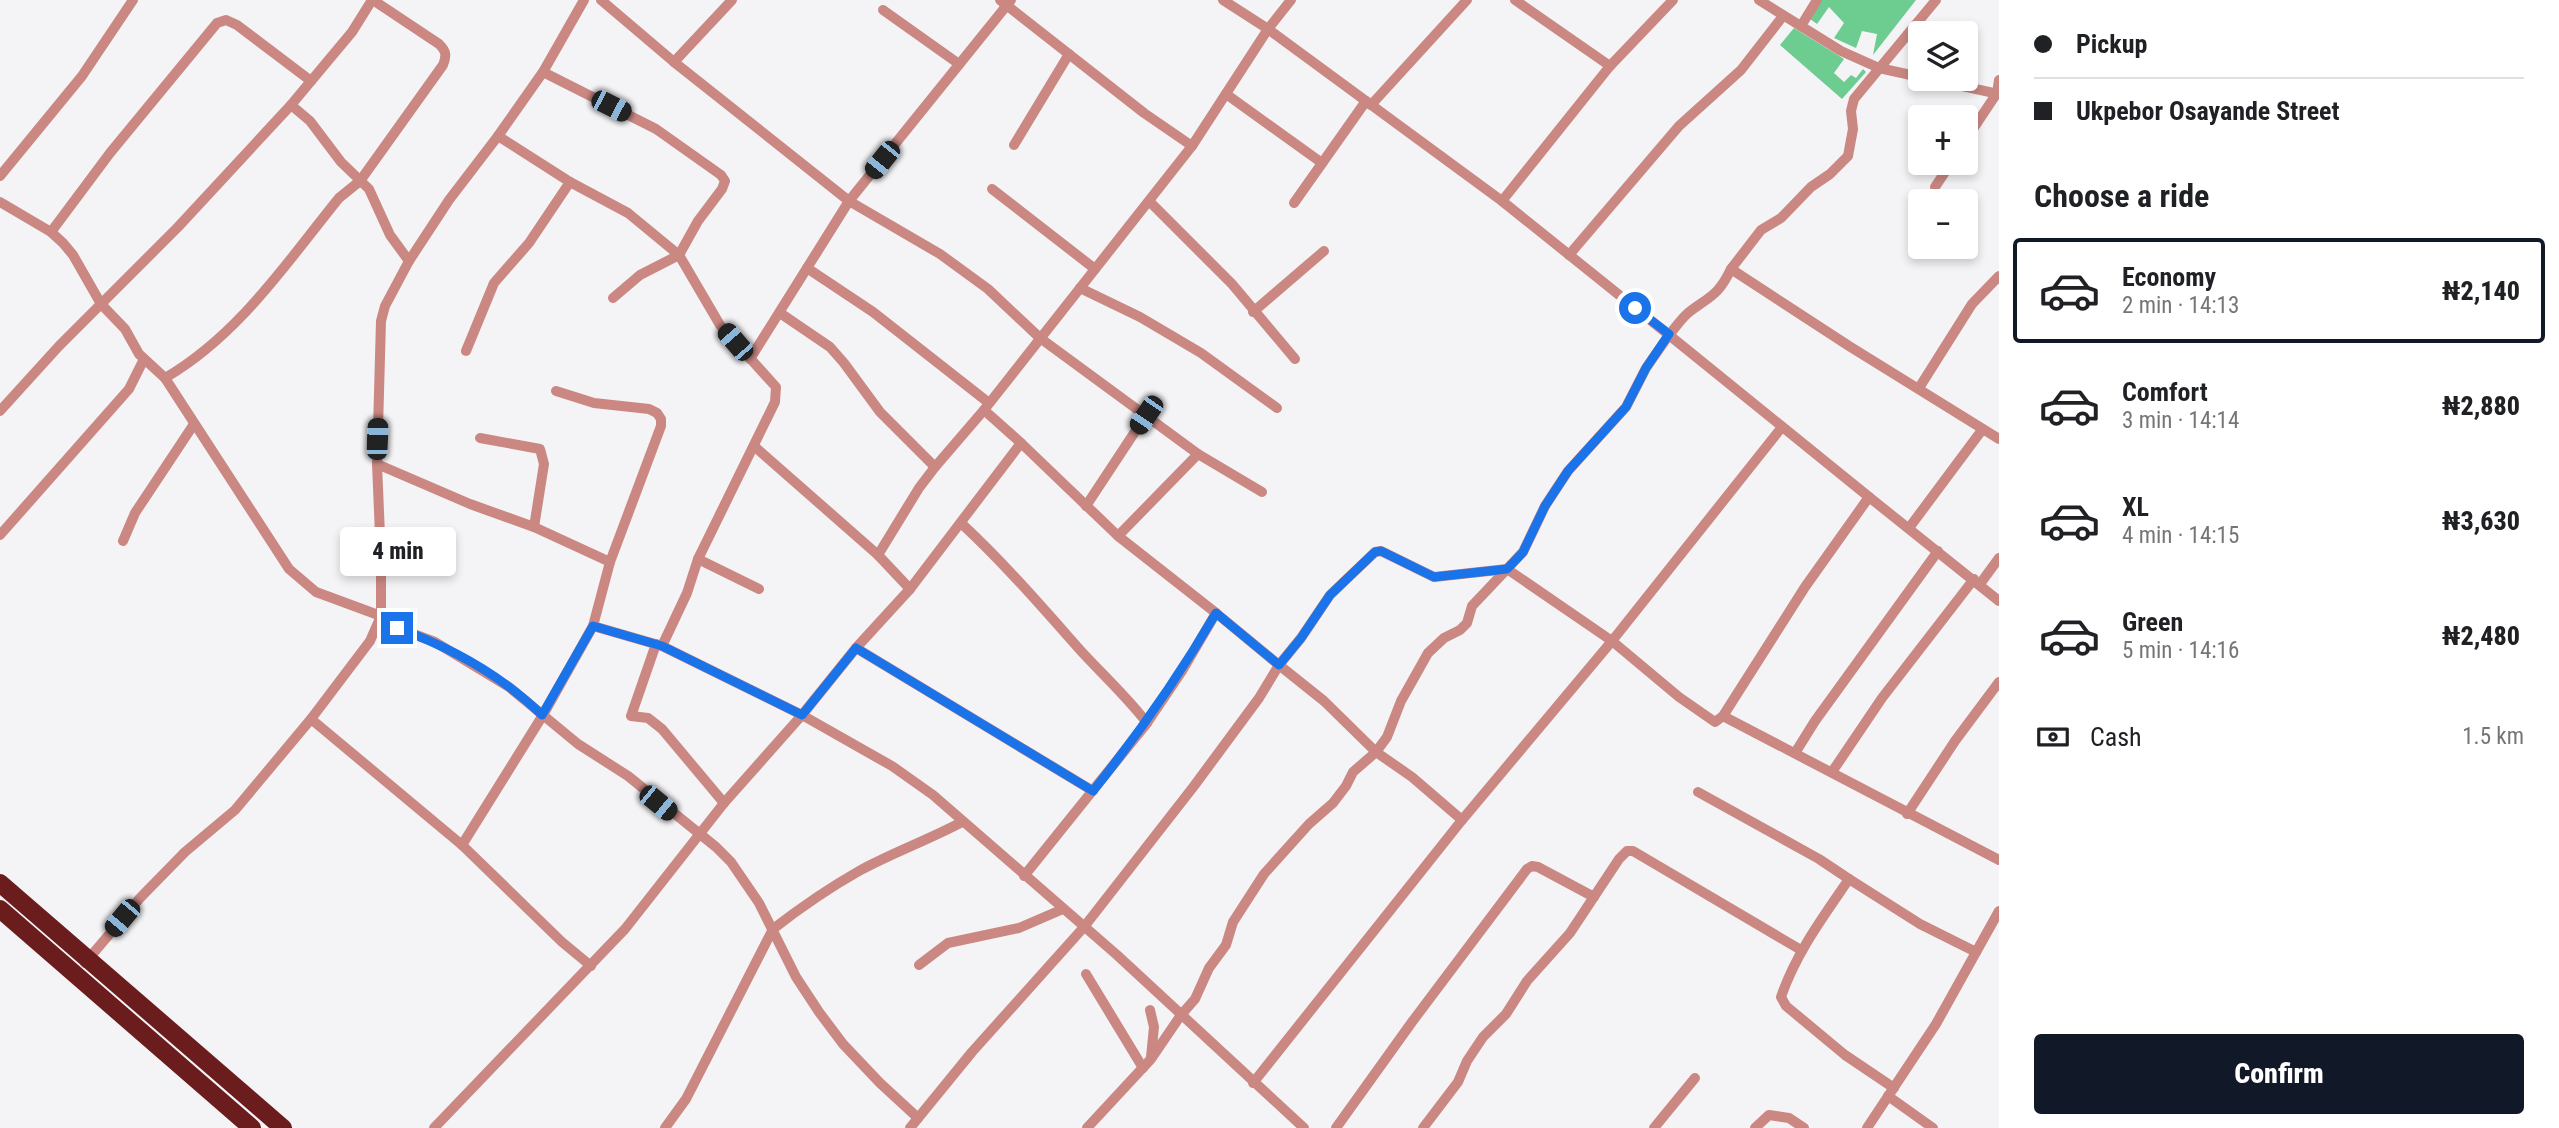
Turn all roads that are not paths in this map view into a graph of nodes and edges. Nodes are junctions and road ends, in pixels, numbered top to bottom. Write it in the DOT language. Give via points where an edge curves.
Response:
graph roads {
  1 [pos="133,0"];
  2 [pos="372,0"];
  3 [pos="584,0"];
  4 [pos="601,0"];
  5 [pos="732,0"];
  6 [pos="1223,0"];
  7 [pos="1291,0"];
  8 [pos="1467,0"];
  9 [pos="1515,0"];
  10 [pos="1673,0"];
  11 [pos="1759,0"];
  12 [pos="1817,0"];
  13 [pos="1936,0"];
  14 [pos="1006,2"];
  15 [pos="883,10"];
  16 [pos="1783,16"];
  17 [pos="1801,26"];
  18 [pos="1268,29"];
  19 [pos="1069,54"];
  20 [pos="674,62"];
  21 [pos="959,64"];
  22 [pos="1610,66"];
  23 [pos="1879,68"];
  24 [pos="543,72"];
  25 [pos="1908,74"];
  26 [pos="1999,80"];
  27 [pos="311,81"];
  28 [pos="1978,89"];
  29 [pos="1998,93"];
  30 [pos="1226,94"];
  31 [pos="1368,103"];
  32 [pos="291,105"];
  33 [pos="1978,122"];
  34 [pos="498,136"];
  35 [pos="1014,145"];
  36 [pos="1192,146"];
  37 [pos="1322,163"];
  38 [pos="1943,175"];
  39 [pos="0,176"];
  40 [pos="360,181"];
  41 [pos="570,182"];
  42 [pos="1935,187"];
  43 [pos="992,189"];
  44 [pos="849,201"];
  45 [pos="1502,201"];
  46 [pos="0,202"];
  47 [pos="1150,202"];
  48 [pos="1294,204"];
  49 [pos="51,232"];
  50 [pos="1324,251"];
  51 [pos="679,255"];
  52 [pos="1569,255"];
  53 [pos="409,261"];
  54 [pos="807,268"];
  55 [pos="1095,269"];
  56 [pos="1731,269"];
  57 [pos="1999,276"];
  58 [pos="1080,288"];
  59 [pos="613,299"];
  60 [pos="102,304"];
  61 [pos="1253,312"];
  62 [pos="780,313"];
  63 [pos="1669,334"];
  64 [pos="1041,338"];
  65 [pos="466,351"];
  66 [pos="144,359"];
  67 [pos="750,359"];
  68 [pos="1295,359"];
  69 [pos="165,378"];
  70 [pos="1919,388"];
  71 [pos="556,391"];
  72 [pos="987,407"];
  73 [pos="1277,408"];
  74 [pos="0,411"];
  75 [pos="1146,415"];
  76 [pos="194,424"];
  77 [pos="1783,427"];
  78 [pos="1982,430"];
  79 [pos="1997,434"];
  80 [pos="480,438"];
  81 [pos="1021,443"];
  82 [pos="754,446"];
  83 [pos="1198,454"];
  84 [pos="377,464"];
  85 [pos="935,467"];
  86 [pos="1262,492"];
  87 [pos="1870,497"];
  88 [pos="1086,506"];
  89 [pos="962,524"];
  90 [pos="534,527"];
  91 [pos="1909,528"];
  92 [pos="0,535"];
  93 [pos="1118,536"];
  94 [pos="123,541"];
  95 [pos="1938,551"];
  96 [pos="878,555"];
  97 [pos="1999,558"];
  98 [pos="698,559"];
  99 [pos="610,562"];
  100 [pos="1507,569"];
  101 [pos="1977,582"];
  102 [pos="759,589"];
  103 [pos="910,589"];
  104 [pos="1999,601"];
  105 [pos="1216,613"];
  106 [pos="380,619"];
  107 [pos="593,626"];
  108 [pos="1612,641"];
  109 [pos="659,645"];
  110 [pos="856,648"];
  111 [pos="1279,665"];
  112 [pos="1999,682"];
  113 [pos="542,715"];
  114 [pos="802,715"];
  115 [pos="1723,716"];
  116 [pos="311,719"];
  117 [pos="1147,723"];
  118 [pos="1376,752"];
  119 [pos="1796,753"];
  120 [pos="1832,772"];
  121 [pos="1093,791"];
  122 [pos="1698,792"];
  123 [pos="724,803"];
  124 [pos="1907,814"];
  125 [pos="1462,820"];
  126 [pos="962,822"];
  127 [pos="699,836"];
  128 [pos="462,845"];
  129 [pos="1999,860"];
  130 [pos="1024,876"];
  131 [pos="1849,879"];
  132 [pos="0,883"];
  133 [pos="1594,897"];
  134 [pos="0,909"];
  135 [pos="1063,909"];
  136 [pos="1999,911"];
  137 [pos="1084,928"];
  138 [pos="773,929"];
  139 [pos="1801,950"];
  140 [pos="1976,952"];
  141 [pos="88,958"];
  142 [pos="919,965"];
  143 [pos="591,966"];
  144 [pos="1086,974"];
  145 [pos="76,975"];
  146 [pos="1150,1010"];
  147 [pos="1181,1015"];
  148 [pos="1147,1064"];
  149 [pos="1695,1077"];
  150 [pos="1253,1083"];
  151 [pos="1891,1092"];
  152 [pos="918,1118"];
  153 [pos="252,1128"];
  154 [pos="283,1128"];
  155 [pos="434,1128"];
  156 [pos="665,1128"];
  157 [pos="910,1128"];
  158 [pos="1087,1128"];
  159 [pos="1304,1128"];
  160 [pos="1336,1128"];
  161 [pos="1423,1128"];
  162 [pos="1654,1128"];
  163 [pos="1755,1128"];
  164 [pos="1804,1128"];
  165 [pos="1867,1128"];
  166 [pos="1933,1128"];
  1 -- 39 [label="street" via="82,76"];
  2 -- 27 [label="street"];
  2 -- 40 [label="street" via="439,44 446,57"];
  3 -- 24 [label="street"];
  4 -- 20 [label="street"];
  5 -- 20 [label="street"];
  6 -- 18 [label="street"];
  7 -- 18 [label="street"];
  8 -- 31 [label="street"];
  9 -- 22 [label="street"];
  10 -- 22 [label="street"];
  11 -- 16 [label="street"];
  12 -- 17 [label="street"];
  13 -- 23 [label="street"];
  14 -- 19 [label="street"];
  14 -- 21 [label="street"];
  15 -- 21 [label="street"];
  16 -- 17 [label="street"];
  16 -- 52 [label="street" via="1741,70 1679,126"];
  17 -- 23 [label="street"];
  18 -- 30 [label="street"];
  18 -- 31 [label="street"];
  19 -- 35 [label="street"];
  19 -- 36 [label="street"];
  20 -- 44 [label="street"];
  21 -- 44 [label="street"];
  22 -- 45 [label="street"];
  23 -- 25 [label="street"];
  23 -- 56 [label="street" via="1854,99 1848,156 1781,218 1761,230"];
  24 -- 34 [label="street"];
  24 -- 51 [label="street" via="656,129 721,175 725,181 722,189"];
  26 -- 29 [label="street"];
  27 -- 32 [label="street"];
  27 -- 49 [label="street" via="237,25 226,20 217,23"];
  28 -- 29 [label="street"];
  29 -- 33 [label="street"];
  30 -- 36 [label="street"];
  30 -- 37 [label="street"];
  31 -- 37 [label="street"];
  31 -- 45 [label="street"];
  32 -- 40 [label="street"];
  32 -- 60 [label="street"];
  34 -- 41 [label="street"];
  34 -- 53 [label="street"];
  36 -- 47 [label="street"];
  37 -- 48 [label="street"];
  38 -- 42 [label="street"];
  40 -- 53 [label="street"];
  40 -- 69 [label="street" via="339,198 237,322"];
  41 -- 51 [label="street" via="628,213"];
  41 -- 65 [label="street" via="529,243 494,283"];
  43 -- 55 [label="street"];
  44 -- 54 [label="street"];
  44 -- 64 [label="street" via="940,254 988,289"];
  45 -- 52 [label="street"];
  46 -- 49 [label="street"];
  47 -- 55 [label="street"];
  47 -- 61 [label="street" via="1232,284"];
  49 -- 60 [label="street" via="73,255"];
  50 -- 61 [label="street"];
  51 -- 59 [label="street" via="640,275"];
  51 -- 67 [label="street" via="720,325"];
  52 -- 63 [label="street"];
  53 -- 84 [label="street" via="381,321"];
  54 -- 62 [label="street"];
  54 -- 72 [label="street" via="873,312"];
  55 -- 58 [label="street"];
  56 -- 63 [label="street" via="1712,298 1687,314"];
  56 -- 70 [label="street"];
  57 -- 70 [label="street" via="1972,304"];
  58 -- 64 [label="street"];
  58 -- 73 [label="street" via="1201,353"];
  60 -- 66 [label="street"];
  60 -- 74 [label="street"];
  61 -- 68 [label="street"];
  62 -- 67 [label="street"];
  62 -- 85 [label="street" via="830,347 880,412"];
  63 -- 77 [label="street"];
  63 -- 100 [label="street" via="1626,407 1568,471 1523,552"];
  64 -- 72 [label="street"];
  64 -- 75 [label="street"];
  66 -- 69 [label="street"];
  66 -- 92 [label="street" via="129,388"];
  67 -- 82 [label="street" via="778,394"];
  69 -- 76 [label="street"];
  70 -- 78 [label="street"];
  71 -- 99 [label="street" via="594,403 649,409 661,419"];
  72 -- 81 [label="street"];
  72 -- 85 [label="street"];
  75 -- 83 [label="street"];
  75 -- 88 [label="street"];
  76 -- 94 [label="street" via="135,513"];
  76 -- 106 [label="street" via="289,569 316,592"];
  77 -- 87 [label="street"];
  77 -- 108 [label="street"];
  78 -- 79 [label="street"];
  78 -- 91 [label="street"];
  80 -- 90 [label="street" via="540,449 544,464"];
  81 -- 88 [label="street"];
  81 -- 89 [label="street"];
  82 -- 96 [label="street"];
  82 -- 98 [label="street"];
  83 -- 86 [label="street"];
  83 -- 93 [label="street"];
  84 -- 90 [label="street"];
  84 -- 106 [label="street"];
  85 -- 96 [label="street"];
  87 -- 91 [label="street"];
  87 -- 115 [label="street" via="1805,587"];
  88 -- 93 [label="street"];
  89 -- 103 [label="street"];
  89 -- 117 [label="street"];
  90 -- 99 [label="street"];
  91 -- 95 [label="street"];
  93 -- 105 [label="street"];
  95 -- 101 [label="street"];
  95 -- 119 [label="street"];
  96 -- 103 [label="street"];
  97 -- 101 [label="street"];
  98 -- 102 [label="street"];
  98 -- 109 [label="street" via="687,593"];
  99 -- 107 [label="street"];
  100 -- 108 [label="street"];
  100 -- 111 [label="street" via="1434,577 1375,552 1330,595"];
  100 -- 118 [label="street" via="1472,606 1460,631 1444,638 1429,653"];
  101 -- 104 [label="street"];
  101 -- 120 [label="street" via="1891,686"];
  103 -- 110 [label="street"];
  105 -- 111 [label="street"];
  105 -- 117 [label="street"];
  106 -- 113 [label="street" via="435,642 509,687"];
  106 -- 116 [label="street" via="364,651"];
  107 -- 109 [label="street"];
  107 -- 113 [label="street"];
  108 -- 115 [label="street" via="1715,722"];
  108 -- 125 [label="street"];
  109 -- 114 [label="street"];
  109 -- 123 [label="street" via="631,716 648,718 662,729"];
  110 -- 114 [label="street"];
  110 -- 121 [label="street"];
  111 -- 118 [label="street"];
  111 -- 137 [label="street" via="1194,786"];
  112 -- 124 [label="street"];
  113 -- 127 [label="street" via="628,776"];
  113 -- 128 [label="street"];
  114 -- 123 [label="street"];
  114 -- 126 [label="street" via="912,779"];
  115 -- 119 [label="street"];
  116 -- 128 [label="street"];
  116 -- 141 [label="street" via="235,810 185,852"];
  117 -- 121 [label="street"];
  118 -- 125 [label="street" via="1412,776"];
  118 -- 147 [label="street" via="1264,874 1233,922 1226,946 1203,978 1200,991"];
  119 -- 120 [label="street"];
  120 -- 124 [label="street"];
  121 -- 130 [label="street"];
  122 -- 131 [label="street"];
  123 -- 127 [label="street"];
  124 -- 129 [label="street"];
  125 -- 150 [label="street"];
  126 -- 130 [label="street"];
  126 -- 138 [label="street" via="860,870"];
  127 -- 138 [label="street" via="731,862"];
  127 -- 143 [label="street"];
  128 -- 143 [label="street"];
  130 -- 135 [label="street"];
  131 -- 139 [label="street"];
  131 -- 140 [label="street" via="1920,924"];
  132 -- 141 [label="highway"];
  133 -- 139 [label="street" via="1619,859 1633,851"];
  133 -- 160 [label="street" via="1538,867 1527,869"];
  133 -- 161 [label="street" via="1506,1014 1483,1037 1458,1082"];
  134 -- 145 [label="highway"];
  135 -- 137 [label="street"];
  135 -- 142 [label="street" via="1019,928 948,943"];
  136 -- 140 [label="street"];
  137 -- 147 [label="street"];
  137 -- 152 [label="street"];
  138 -- 152 [label="street" via="796,977 843,1044"];
  138 -- 156 [label="street" via="686,1099"];
  139 -- 151 [label="street" via="1781,997 1786,1006"];
  140 -- 151 [label="street"];
  141 -- 145 [label="street"];
  141 -- 154 [label="highway"];
  143 -- 155 [label="street"];
  144 -- 148 [label="street"];
  145 -- 153 [label="highway"];
  146 -- 148 [label="street" via="1153,1027"];
  147 -- 148 [label="street"];
  147 -- 150 [label="street"];
  148 -- 158 [label="street"];
  149 -- 162 [label="street"];
  150 -- 159 [label="street"];
  151 -- 165 [label="street"];
  151 -- 166 [label="street"];
  152 -- 157 [label="street"];
  163 -- 164 [label="street" via="1769,1115 1778,1115"];
}
